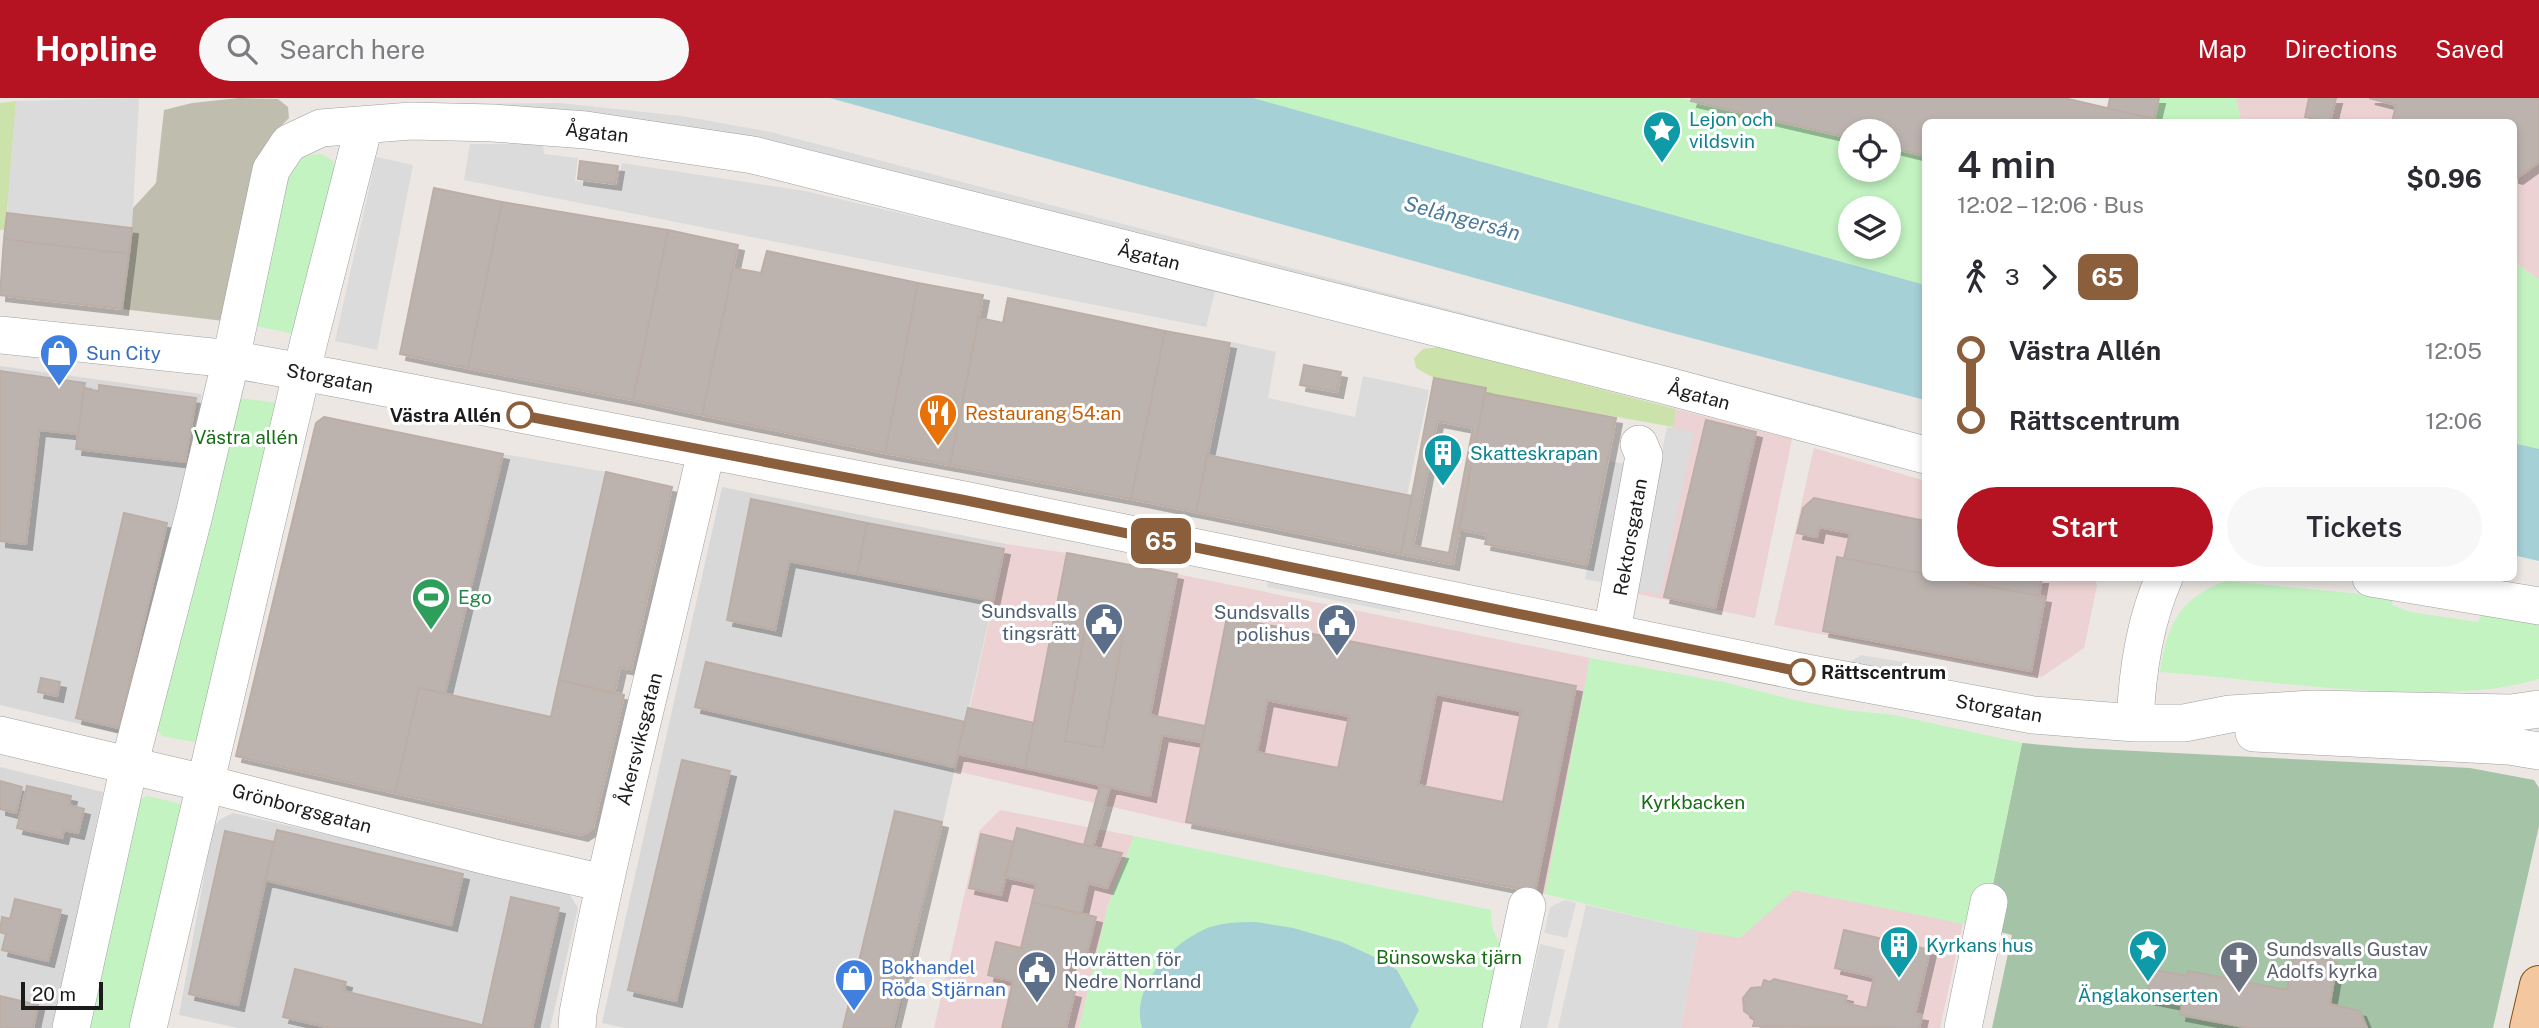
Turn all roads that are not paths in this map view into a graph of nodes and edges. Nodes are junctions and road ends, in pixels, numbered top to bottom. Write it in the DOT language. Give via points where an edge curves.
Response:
graph roads {
  1 [pos="364,126"];
  2 [pos="0,335"];
  3 [pos="231,359"];
  4 [pos="303,373"];
  5 [pos="1639,444"];
  6 [pos="706,451"];
  7 [pos="1922,455"];
  8 [pos="2163,581"];
  9 [pos="2389,581"];
  10 [pos="2539,606"];
  11 [pos="1612,631"];
  12 [pos="2539,709"];
  13 [pos="2135,723"];
  14 [pos="2184,723"];
  15 [pos="0,736"];
  16 [pos="2539,751"];
  17 [pos="129,766"];
  18 [pos="204,783"];
  19 [pos="603,883"];
  20 [pos="1989,902"];
  21 [pos="1527,906"];
  22 [pos="2539,985"];
  23 [pos="71,1028"];
  24 [pos="148,1028"];
  25 [pos="577,1028"];
  26 [pos="1501,1028"];
  27 [pos="1962,1028"];
  28 [pos="2529,1028"];
  1 -- 3 [label="street" via="310,132 289,143 271,170"];
  1 -- 4 [label="street"];
  1 -- 7 [label="street, Ågatan" via="411,121 493,122 753,155"];
  2 -- 3 [label="street, Storgatan"];
  3 -- 4 [label="street, Storgatan"];
  3 -- 17 [label="street"];
  4 -- 6 [label="street, Storgatan"];
  4 -- 18 [label="street"];
  5 -- 11 [label="street, Rektorsgatan" via="1644,456"];
  6 -- 11 [label="street, Storgatan"];
  6 -- 19 [label="street, Åkersviksgatan"];
  8 -- 13 [label="street" via="2151,607"];
  9 -- 10 [label="street"];
  11 -- 13 [label="street, Storgatan" via="2033,715"];
  12 -- 14 [label="street, Storgatan" via="2511,713 2313,709 2231,714"];
  13 -- 14 [label="street, Storgatan"];
  14 -- 16 [label="street, Storgatan" via="2204,730"];
  15 -- 17 [label="street, Grönborgsgatan"];
  17 -- 18 [label="street, Grönborgsgatan"];
  17 -- 23 [label="street"];
  18 -- 19 [label="street, Grönborgsgatan"];
  18 -- 24 [label="street"];
  19 -- 25 [label="street, Åkersviksgatan"];
  20 -- 27 [label="street"];
  21 -- 26 [label="street"];
  22 -- 28 [label="main road"];
}
